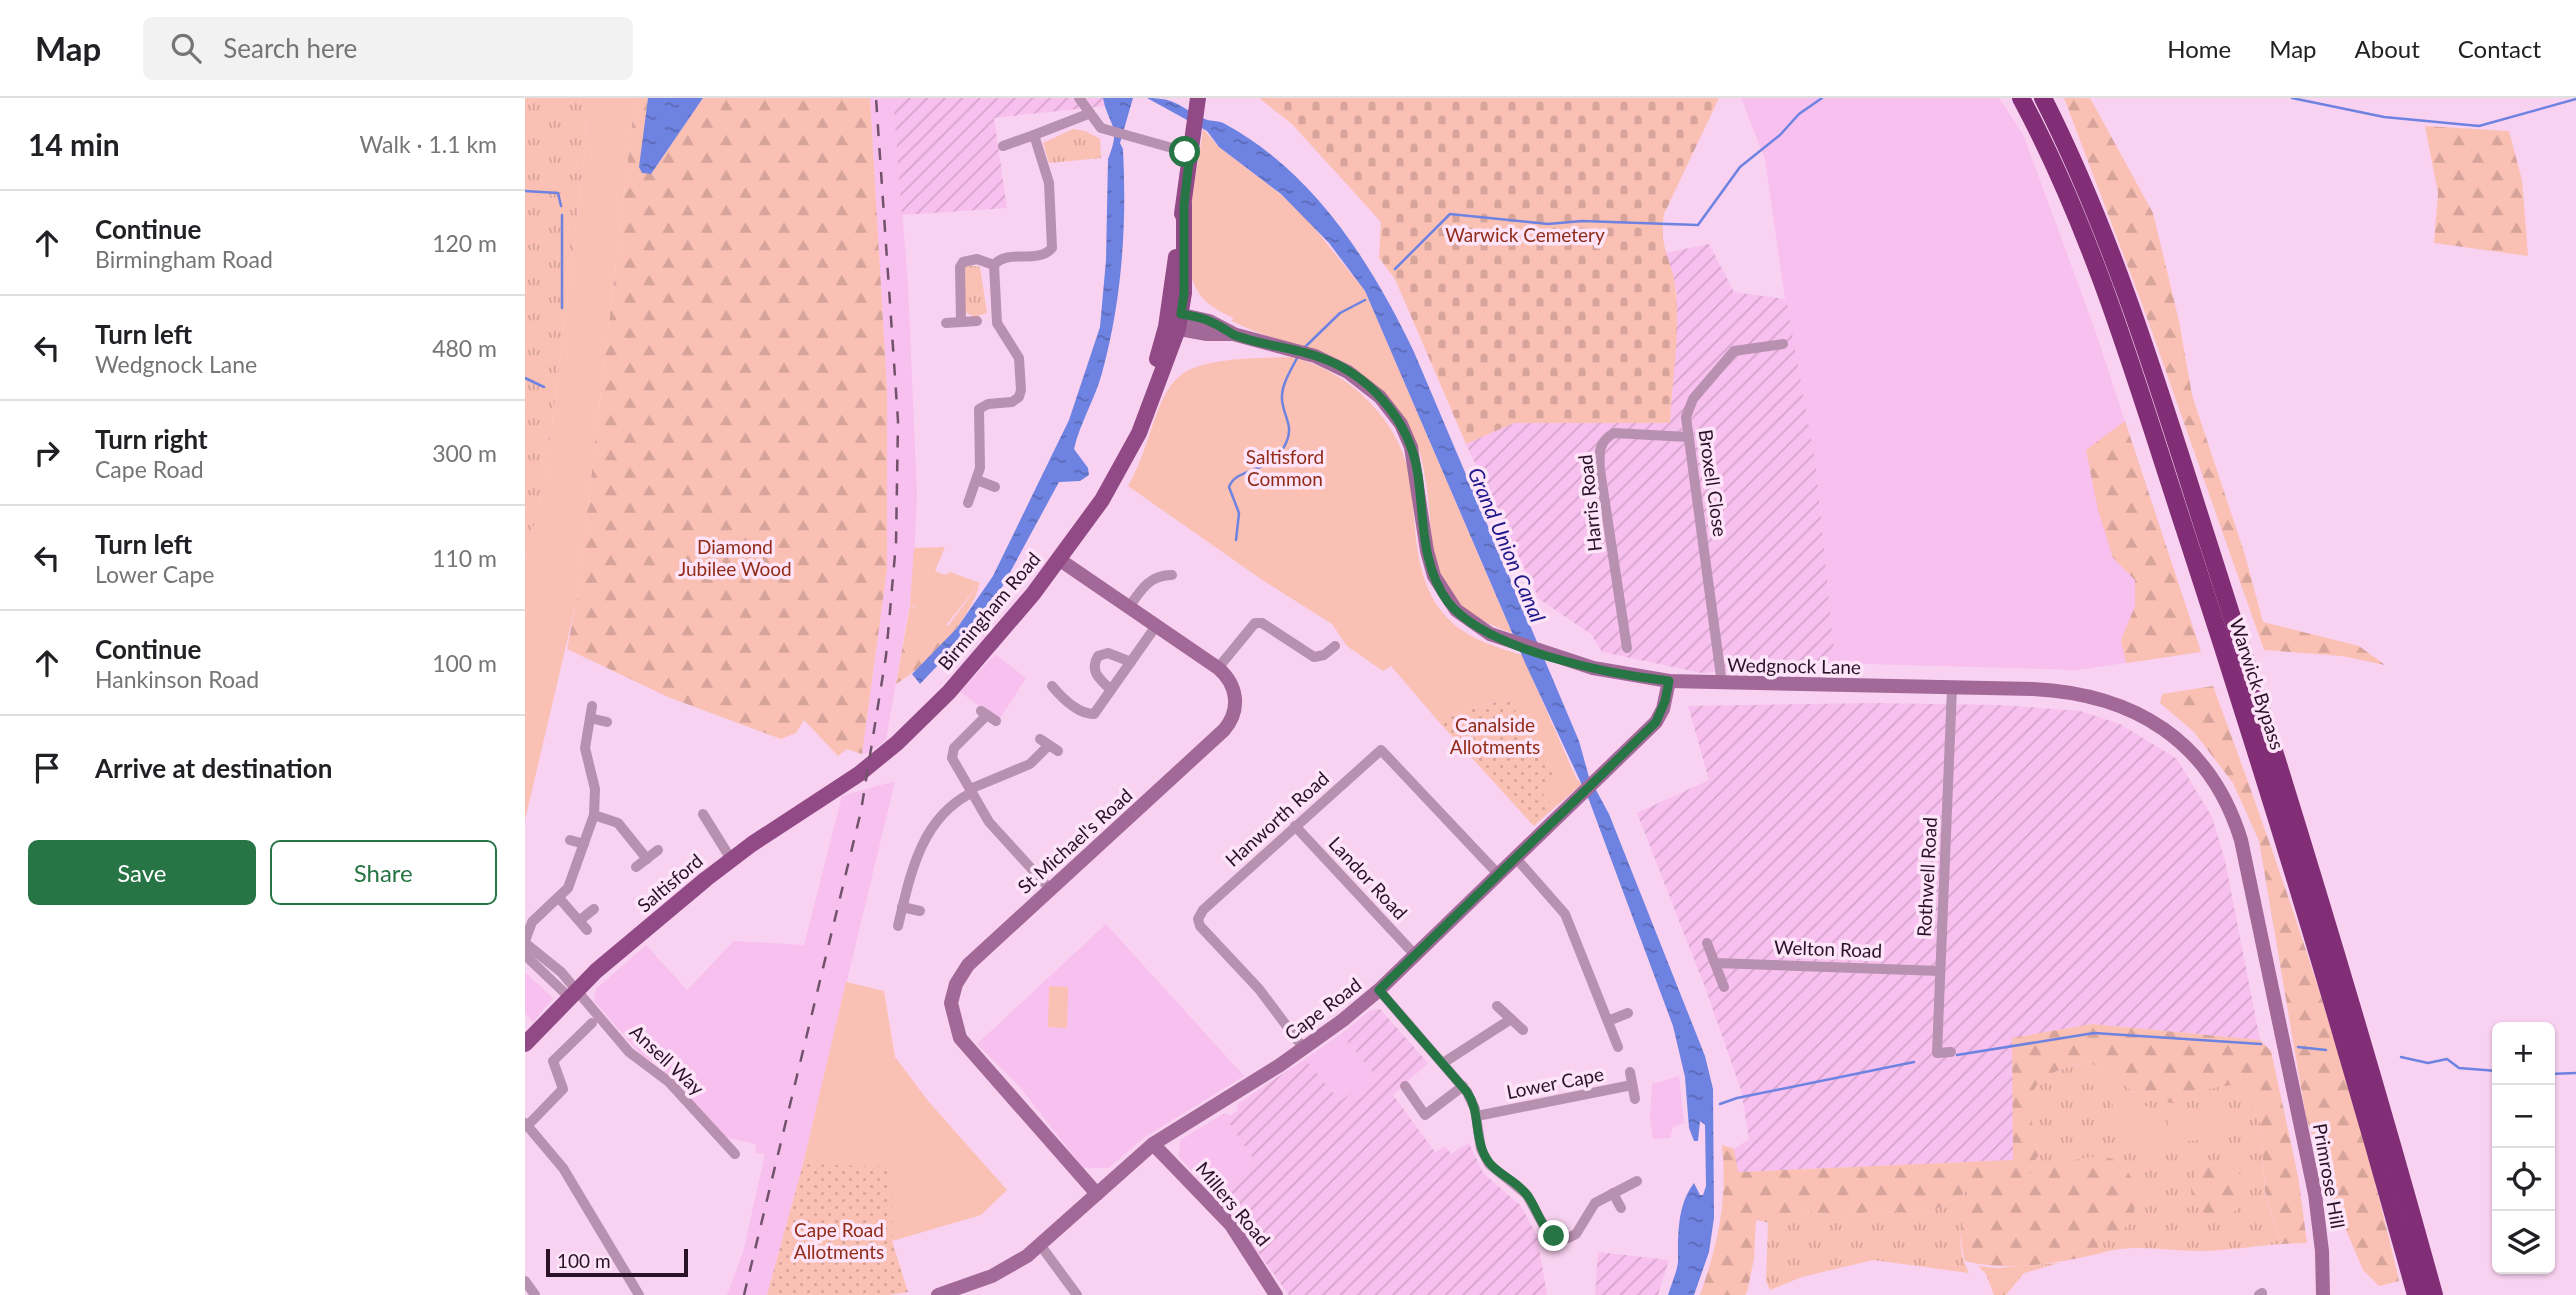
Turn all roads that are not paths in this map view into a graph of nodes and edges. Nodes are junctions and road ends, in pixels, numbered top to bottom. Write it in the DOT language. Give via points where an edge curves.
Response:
graph roads {
  1 [pos="1079,98"];
  2 [pos="2021,98"];
  3 [pos="2043,98"];
  4 [pos="1198,102"];
  5 [pos="1088,114"];
  6 [pos="1034,135"];
  7 [pos="1003,146"];
  8 [pos="1190,153"];
  9 [pos="994,265"];
  10 [pos="1173,320"];
  11 [pos="977,321"];
  12 [pos="961,322"];
  13 [pos="946,323"];
  14 [pos="1783,344"];
  15 [pos="1688,436"];
  16 [pos="977,481"];
  17 [pos="995,488"];
  18 [pos="968,503"];
  19 [pos="1060,560"];
  20 [pos="1172,575"];
  21 [pos="1129,607"];
  22 [pos="1156,626"];
  23 [pos="1335,646"];
  24 [pos="1627,649"];
  25 [pos="1131,662"];
  26 [pos="1218,668"];
  27 [pos="1669,681"];
  28 [pos="1722,684"];
  29 [pos="1052,686"];
  30 [pos="1952,688"];
  31 [pos="1111,690"];
  32 [pos="592,706"];
  33 [pos="988,716"];
  34 [pos="590,718"];
  35 [pos="607,722"];
  36 [pos="1040,739"];
  37 [pos="859,774"];
  38 [pos="971,791"];
  39 [pos="703,814"];
  40 [pos="594,815"];
  41 [pos="1295,826"];
  42 [pos="571,840"];
  43 [pos="584,844"];
  44 [pos="658,850"];
  45 [pos="1515,857"];
  46 [pos="647,859"];
  47 [pos="731,859"];
  48 [pos="636,867"];
  49 [pos="1498,874"];
  50 [pos="1050,889"];
  51 [pos="560,899"];
  52 [pos="902,907"];
  53 [pos="594,909"];
  54 [pos="920,911"];
  55 [pos="580,920"];
  56 [pos="898,926"];
  57 [pos="587,930"];
  58 [pos="1707,943"];
  59 [pos="526,950"];
  60 [pos="1415,955"];
  61 [pos="1715,963"];
  62 [pos="1940,971"];
  63 [pos="1724,987"];
  64 [pos="1379,990"];
  65 [pos="574,994"];
  66 [pos="1497,1006"];
  67 [pos="1628,1013"];
  68 [pos="1511,1019"];
  69 [pos="1608,1021"];
  70 [pos="592,1023"];
  71 [pos="1523,1030"];
  72 [pos="525,1044"];
  73 [pos="1618,1047"];
  74 [pos="1304,1049"];
  75 [pos="1951,1052"];
  76 [pos="1443,1063"];
  77 [pos="2288,1064"];
  78 [pos="1630,1072"];
  79 [pos="1632,1085"];
  80 [pos="1405,1086"];
  81 [pos="1463,1086"];
  82 [pos="1636,1098"];
  83 [pos="1477,1116"];
  84 [pos="526,1124"];
  85 [pos="1153,1144"];
  86 [pos="735,1154"];
  87 [pos="1637,1181"];
  88 [pos="1613,1193"];
  89 [pos="1097,1194"];
  90 [pos="1621,1208"];
  91 [pos="1041,1245"];
  92 [pos="525,1281"];
  93 [pos="1274,1294"];
  94 [pos="535,1295"];
  95 [pos="639,1295"];
  96 [pos="938,1295"];
  97 [pos="1077,1295"];
  98 [pos="2323,1295"];
  99 [pos="2416,1295"];
  100 [pos="2434,1295"];
  1 -- 5 [label="street"];
  2 -- 99 [label="highway, Warwick Bypass" via="2072,203 2144,406 2306,910"];
  3 -- 100 [label="highway, Warwick Bypass" via="2112,260 2207,540"];
  4 -- 8 [label="main road, Birmingham Road"];
  5 -- 6 [label="street"];
  5 -- 8 [label="street" via="1108,131"];
  6 -- 7 [label="street"];
  6 -- 9 [label="street" via="1047,174 1053,245 1045,254 1000,259"];
  8 -- 10 [label="main road, Birmingham Road" via="1184,205 1184,293"];
  9 -- 12 [label="street" via="977,259 960,267"];
  9 -- 16 [label="street" via="997,323 1019,358 1021,390 1012,402 979,409"];
  10 -- 19 [label="main road, Birmingham Road" via="1139,433 1102,500"];
  10 -- 27 [label="street, Wedgnock Lane" via="1209,321 1233,334 1327,360 1380,397 1401,424 1414,459 1427,551 1439,588 1472,624 1562,659"];
  11 -- 12 [label="street"];
  12 -- 13 [label="street"];
  14 -- 15 [label="street, Broxell Close" via="1734,351 1724,360 1693,399 1686,417"];
  15 -- 24 [label="street, Harris Road" via="1614,433 1601,445 1600,470"];
  15 -- 28 [label="street, Broxell Close"];
  16 -- 17 [label="street"];
  16 -- 18 [label="street"];
  19 -- 21 [label="street, St Michael's Road"];
  19 -- 37 [label="main road, Birmingham Road" via="949,692"];
  20 -- 21 [label="street" via="1147,583"];
  21 -- 22 [label="street, St Michael's Road"];
  22 -- 25 [label="street"];
  22 -- 26 [label="street, St Michael's Road"];
  23 -- 26 [label="street" via="1314,657 1258,623 1248,628"];
  25 -- 31 [label="street"];
  25 -- 31 [label="street" via="1108,653 1098,656 1095,674"];
  26 -- 50 [label="street, St Michael's Road" via="1229,679 1236,697 1229,724"];
  27 -- 28 [label="street, Wedgnock Lane"];
  27 -- 45 [label="street, Cape Road" via="1656,722"];
  28 -- 30 [label="street, Wedgnock Lane"];
  29 -- 31 [label="street" via="1090,715"];
  30 -- 62 [label="street, Rothwell Road"];
  30 -- 77 [label="street, Wedgnock Lane" via="2060,690 2095,696 2153,721 2196,757 2223,797 2241,840"];
  32 -- 34 [label="street"];
  33 -- 38 [label="street" via="951,754"];
  34 -- 35 [label="street"];
  34 -- 40 [label="street" via="585,748 595,789"];
  36 -- 38 [label="street" via="1054,748 1030,765"];
  37 -- 47 [label="main road, Saltisford"];
  38 -- 50 [label="street" via="989,822"];
  38 -- 52 [label="street" via="950,807 926,837"];
  39 -- 47 [label="street"];
  40 -- 43 [label="street"];
  40 -- 46 [label="street" via="618,823"];
  41 -- 49 [label="street, Hanworth Road" via="1381,750"];
  41 -- 60 [label="street, Landor Road"];
  41 -- 74 [label="street, Hanworth Road" via="1198,919 1270,1001"];
  42 -- 43 [label="street"];
  43 -- 51 [label="street"];
  44 -- 46 [label="street"];
  45 -- 49 [label="street, Cape Road"];
  45 -- 69 [label="street" via="1565,914"];
  46 -- 48 [label="street"];
  47 -- 65 [label="main road, Saltisford"];
  49 -- 60 [label="street, Cape Road"];
  50 -- 89 [label="street, St Michael's Road" via="964,970 953,991 952,1015 965,1045"];
  51 -- 55 [label="street"];
  51 -- 59 [label="street" via="532,922"];
  52 -- 54 [label="street"];
  52 -- 56 [label="street"];
  53 -- 55 [label="street"];
  55 -- 57 [label="street"];
  58 -- 61 [label="street"];
  59 -- 65 [label="street, Ansell Way"];
  60 -- 64 [label="street, Cape Road"];
  61 -- 62 [label="street, Welton Road"];
  61 -- 63 [label="street"];
  62 -- 75 [label="street, Rothwell Road" via="1937,1053"];
  64 -- 74 [label="street, Cape Road"];
  64 -- 76 [label="street"];
  65 -- 72 [label="main road, Saltisford"];
  65 -- 86 [label="street, Ansell Way" via="629,1052 669,1082"];
  66 -- 68 [label="street"];
  67 -- 69 [label="street"];
  68 -- 71 [label="street"];
  68 -- 76 [label="street"];
  69 -- 73 [label="street"];
  70 -- 84 [label="street" via="553,1061 563,1089"];
  74 -- 85 [label="street, Cape Road"];
  76 -- 81 [label="street"];
  77 -- 98 [label="street, Primrose Hill" via="2319,1214"];
  78 -- 79 [label="street, Lower Cape"];
  79 -- 82 [label="street, Lower Cape"];
  79 -- 83 [label="street, Lower Cape"];
  80 -- 81 [label="street" via="1425,1115"];
  81 -- 83 [label="street"];
  83 -- 88 [label="street" via="1481,1149 1489,1164 1527,1195 1554,1236 1576,1234 1595,1203"];
  84 -- 95 [label="street" via="563,1168"];
  85 -- 89 [label="street, Cape Road"];
  85 -- 93 [label="street, Millers Road" via="1231,1225"];
  87 -- 88 [label="street"];
  88 -- 90 [label="street"];
  89 -- 91 [label="street, Cape Road"];
  91 -- 96 [label="street, Cape Road" via="1009,1268"];
  91 -- 97 [label="street"];
  92 -- 94 [label="street"];
}
